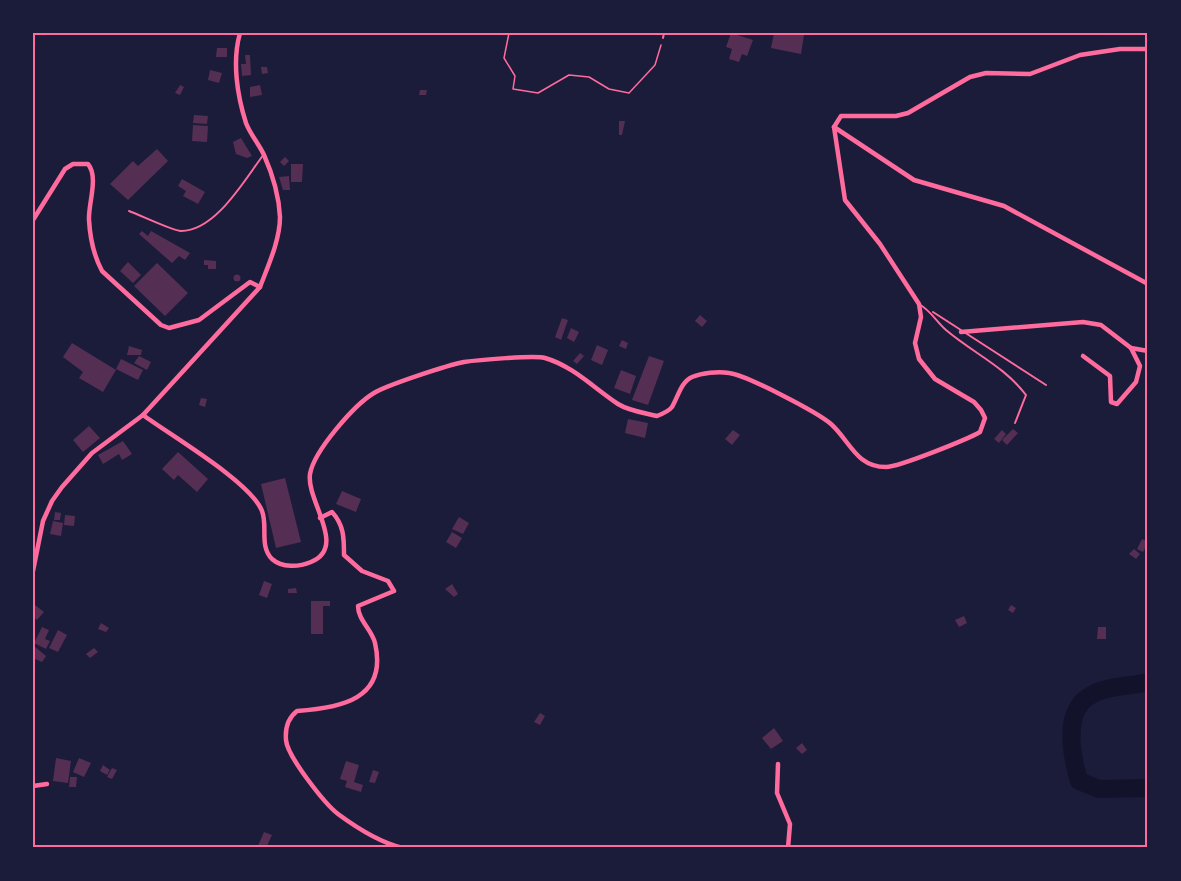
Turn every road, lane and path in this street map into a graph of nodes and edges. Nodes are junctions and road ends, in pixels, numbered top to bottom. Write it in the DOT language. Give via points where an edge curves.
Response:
graph roads {
  1 [pos="240,33"];
  2 [pos="509,33"];
  3 [pos="664,33"];
  4 [pos="663,38"];
  5 [pos="1148,49"];
  6 [pos="834,127"];
  7 [pos="264,154"];
  8 [pos="129,211"];
  9 [pos="33,220"];
  10 [pos="1148,284"];
  11 [pos="260,287"];
  12 [pos="919,304"];
  13 [pos="929,310"];
  14 [pos="961,333"];
  15 [pos="1131,348"];
  16 [pos="1148,351"];
  17 [pos="1083,356"];
  18 [pos="1046,385"];
  19 [pos="143,415"];
  20 [pos="1015,423"];
  21 [pos="320,518"];
  22 [pos="33,571"];
  23 [pos="778,764"];
  24 [pos="46,784"];
  25 [pos="33,786"];
  26 [pos="403,848"];
  27 [pos="788,848"];
  1 -- 7 [label="street" via="235,50 240,97 247,125"];
  2 -- 4 [label="path" via="504,58 514,76 513,89 538,93 570,75 589,77 609,89 629,93 655,65"];
  3 -- 4 [label="lane"];
  5 -- 6 [label="street" via="1080,55 1030,74 986,73 970,77 908,113 841,116"];
  6 -- 10 [label="street" via="914,180 1004,206"];
  6 -- 12 [label="street" via="845,200 880,244"];
  7 -- 8 [label="lane" via="229,202 197,228 179,232"];
  7 -- 11 [label="street" via="280,216"];
  9 -- 11 [label="street" via="65,169 73,164 88,164 93,175 89,220 98,264 161,326 178,327 199,320 250,282"];
  11 -- 19 [label="street"];
  12 -- 13 [label="lane"];
  12 -- 21 [label="street" via="921,317 915,343 919,358 935,379 974,402 985,418 980,432 958,443 887,467 864,462 851,452 830,424 756,382 729,372 691,378 671,409 657,416 621,406 567,368 544,357 464,362 374,393 349,414 313,462 310,488"];
  13 -- 14 [label="lane"];
  13 -- 20 [label="lane" via="945,330 1017,383 1026,395"];
  14 -- 15 [label="street" via="1083,322 1101,326"];
  14 -- 18 [label="lane"];
  15 -- 16 [label="street"];
  15 -- 17 [label="street" via="1140,366 1136,382 1117,404 1111,402 1110,376"];
  19 -- 21 [label="street" via="248,492 262,511 265,547 272,559 284,566 310,563 320,557 328,539"];
  19 -- 22 [label="street" via="92,453 52,501 43,521"];
  21 -- 26 [label="street" via="332,512 344,535 344,555 362,571 388,581 394,591 358,606 375,642 376,676 367,691 337,705 297,711 286,728 286,742 304,773 336,813 388,844"];
  23 -- 27 [label="street" via="777,793 790,824"];
  24 -- 25 [label="street"];
}
